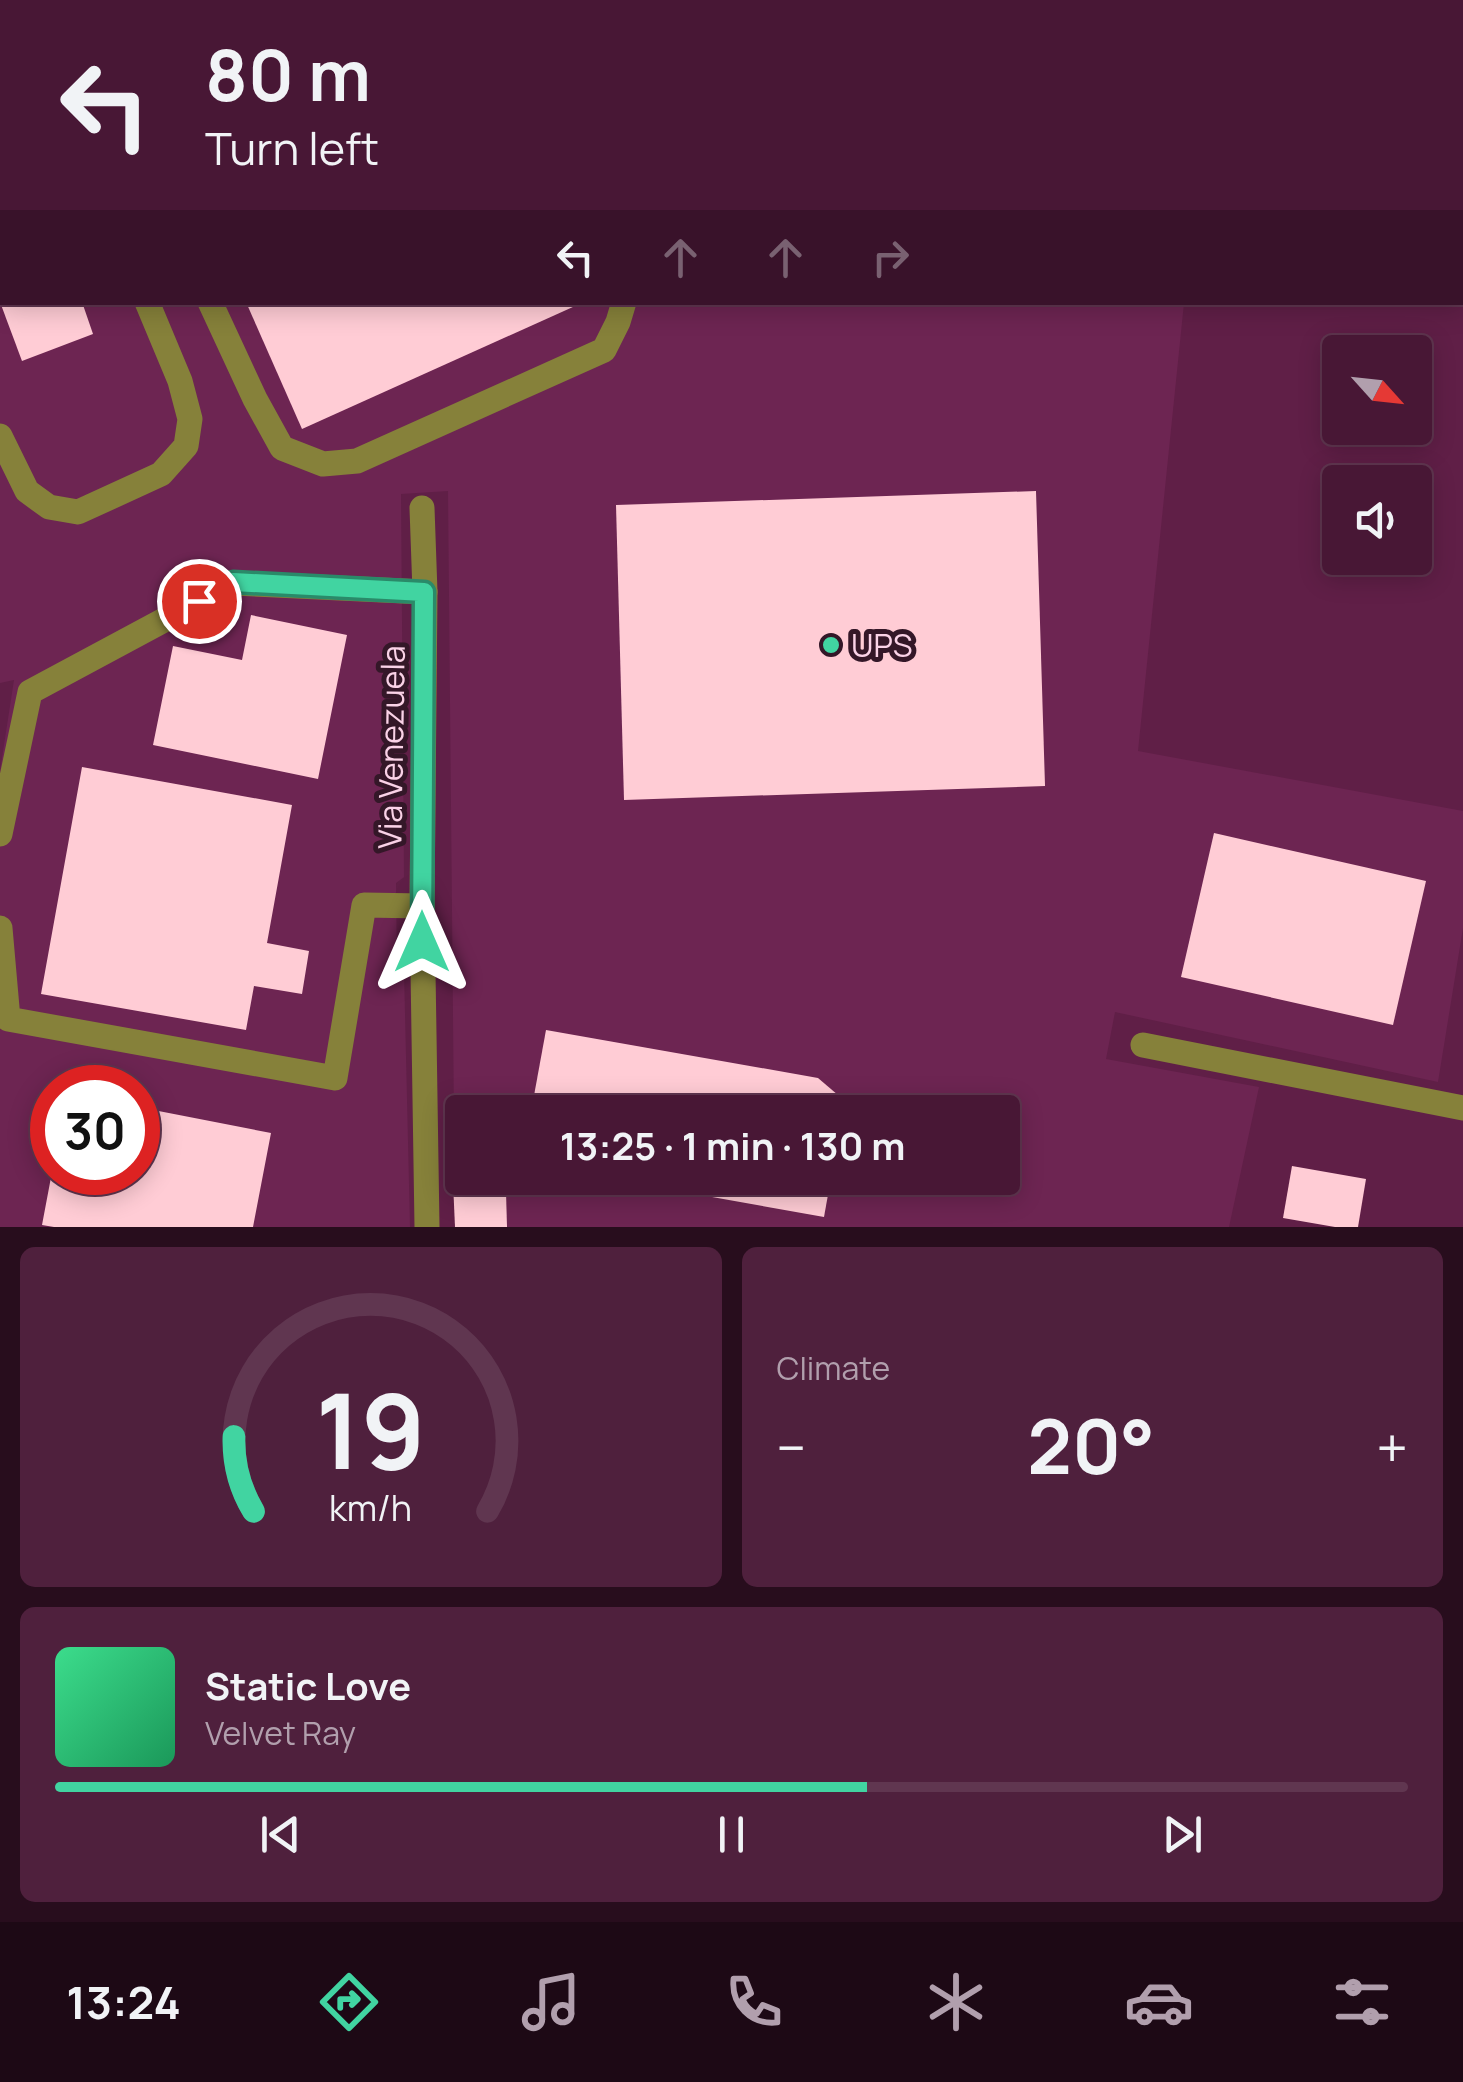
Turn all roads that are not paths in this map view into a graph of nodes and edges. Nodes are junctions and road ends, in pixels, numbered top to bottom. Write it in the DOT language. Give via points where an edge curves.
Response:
graph roads {
  1 [pos="148,305"];
  2 [pos="211,305"];
  3 [pos="623,305"];
  4 [pos="0,436"];
  5 [pos="422,508"];
  6 [pos="424,592"];
  7 [pos="0,834"];
  8 [pos="422,906"];
  9 [pos="0,928"];
  10 [pos="1143,1045"];
  11 [pos="1463,1108"];
  12 [pos="427,1227"];
  1 -- 4 [label="street" via="190,419 186,446 161,474 78,512 49,507 27,491"];
  2 -- 3 [label="street" via="282,448 323,464 357,462 604,350"];
  5 -- 6 [label="street, Via Venezuela"];
  6 -- 7 [label="street" via="233,582 30,692"];
  6 -- 8 [label="street, Via Venezuela"];
  8 -- 9 [label="street" via="364,904 336,1078 8,1018"];
  8 -- 12 [label="street, Via Venezuela"];
  10 -- 11 [label="street"];
}
